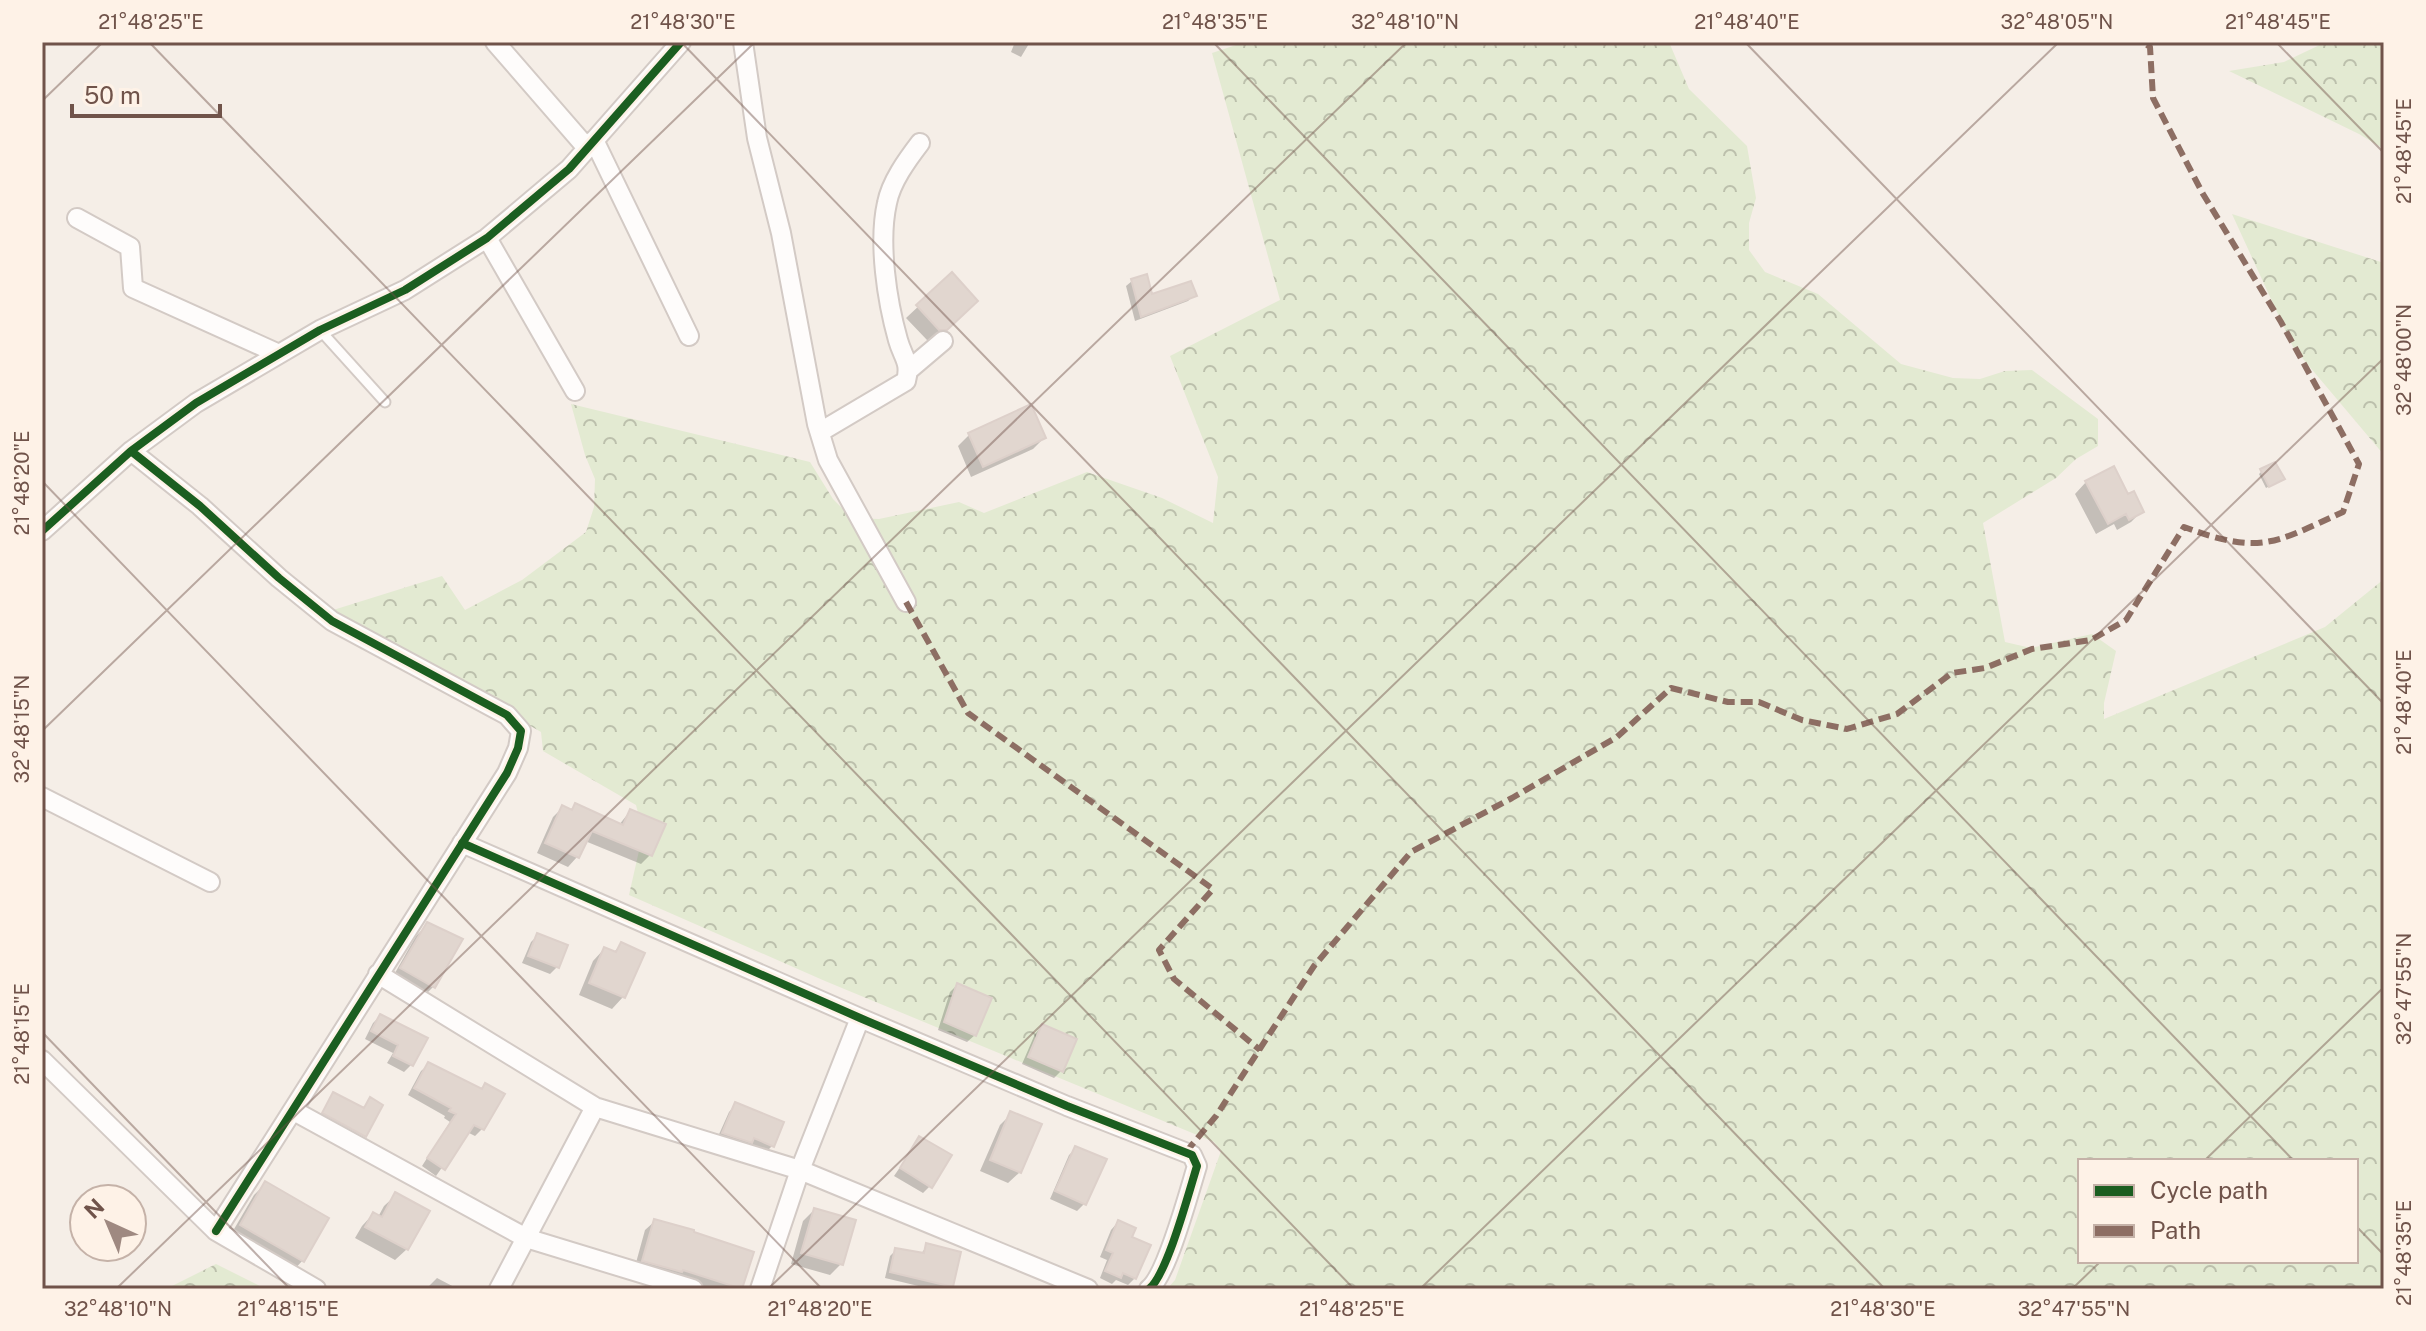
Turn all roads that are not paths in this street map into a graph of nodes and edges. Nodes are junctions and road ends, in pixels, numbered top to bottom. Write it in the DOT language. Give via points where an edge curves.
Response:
graph roads {
  1 [pos="495,42"];
  2 [pos="681,42"];
  3 [pos="743,42"];
  4 [pos="920,143"];
  5 [pos="590,144"];
  6 [pos="77,218"];
  7 [pos="487,238"];
  8 [pos="320,330"];
  9 [pos="689,336"];
  10 [pos="943,341"];
  11 [pos="279,354"];
  12 [pos="910,369"];
  13 [pos="575,391"];
  14 [pos="385,402"];
  15 [pos="820,432"];
  16 [pos="131,451"];
  17 [pos="42,531"];
  18 [pos="906,602"];
  19 [pos="42,797"];
  20 [pos="462,843"];
  21 [pos="210,882"];
  22 [pos="378,974"];
  23 [pos="860,1018"];
  24 [pos="42,1060"];
  25 [pos="595,1107"];
  26 [pos="294,1111"];
  27 [pos="800,1170"];
  28 [pos="216,1231"];
  29 [pos="526,1238"];
  30 [pos="316,1289"];
  31 [pos="499,1289"];
  32 [pos="693,1289"];
  33 [pos="760,1289"];
  34 [pos="1088,1289"];
  35 [pos="1149,1289"];
  1 -- 5 [label="street"];
  2 -- 5 [label="street"];
  3 -- 15 [label="street" via="757,138"];
  4 -- 12 [label="street" via="887,201 883,239 898,341"];
  5 -- 7 [label="street"];
  5 -- 9 [label="street"];
  6 -- 11 [label="street" via="130,247 133,288"];
  7 -- 8 [label="street" via="405,290"];
  7 -- 13 [label="street"];
  8 -- 11 [label="street"];
  8 -- 14 [label="lane"];
  10 -- 12 [label="street"];
  11 -- 16 [label="street" via="196,403"];
  12 -- 15 [label="street" via="906,381"];
  15 -- 18 [label="street" via="828,460"];
  16 -- 17 [label="street"];
  16 -- 20 [label="street" via="332,621 516,723 521,731 507,773"];
  19 -- 21 [label="street"];
  20 -- 22 [label="street"];
  20 -- 23 [label="street"];
  22 -- 25 [label="street"];
  22 -- 26 [label="street"];
  23 -- 27 [label="street"];
  23 -- 35 [label="street" via="1192,1155 1197,1166 1167,1254"];
  24 -- 28 [label="street"];
  25 -- 27 [label="street"];
  25 -- 29 [label="street"];
  26 -- 28 [label="street"];
  26 -- 29 [label="street"];
  27 -- 33 [label="street"];
  27 -- 34 [label="street"];
  28 -- 30 [label="street"];
  29 -- 31 [label="street"];
  29 -- 32 [label="street"];
}
